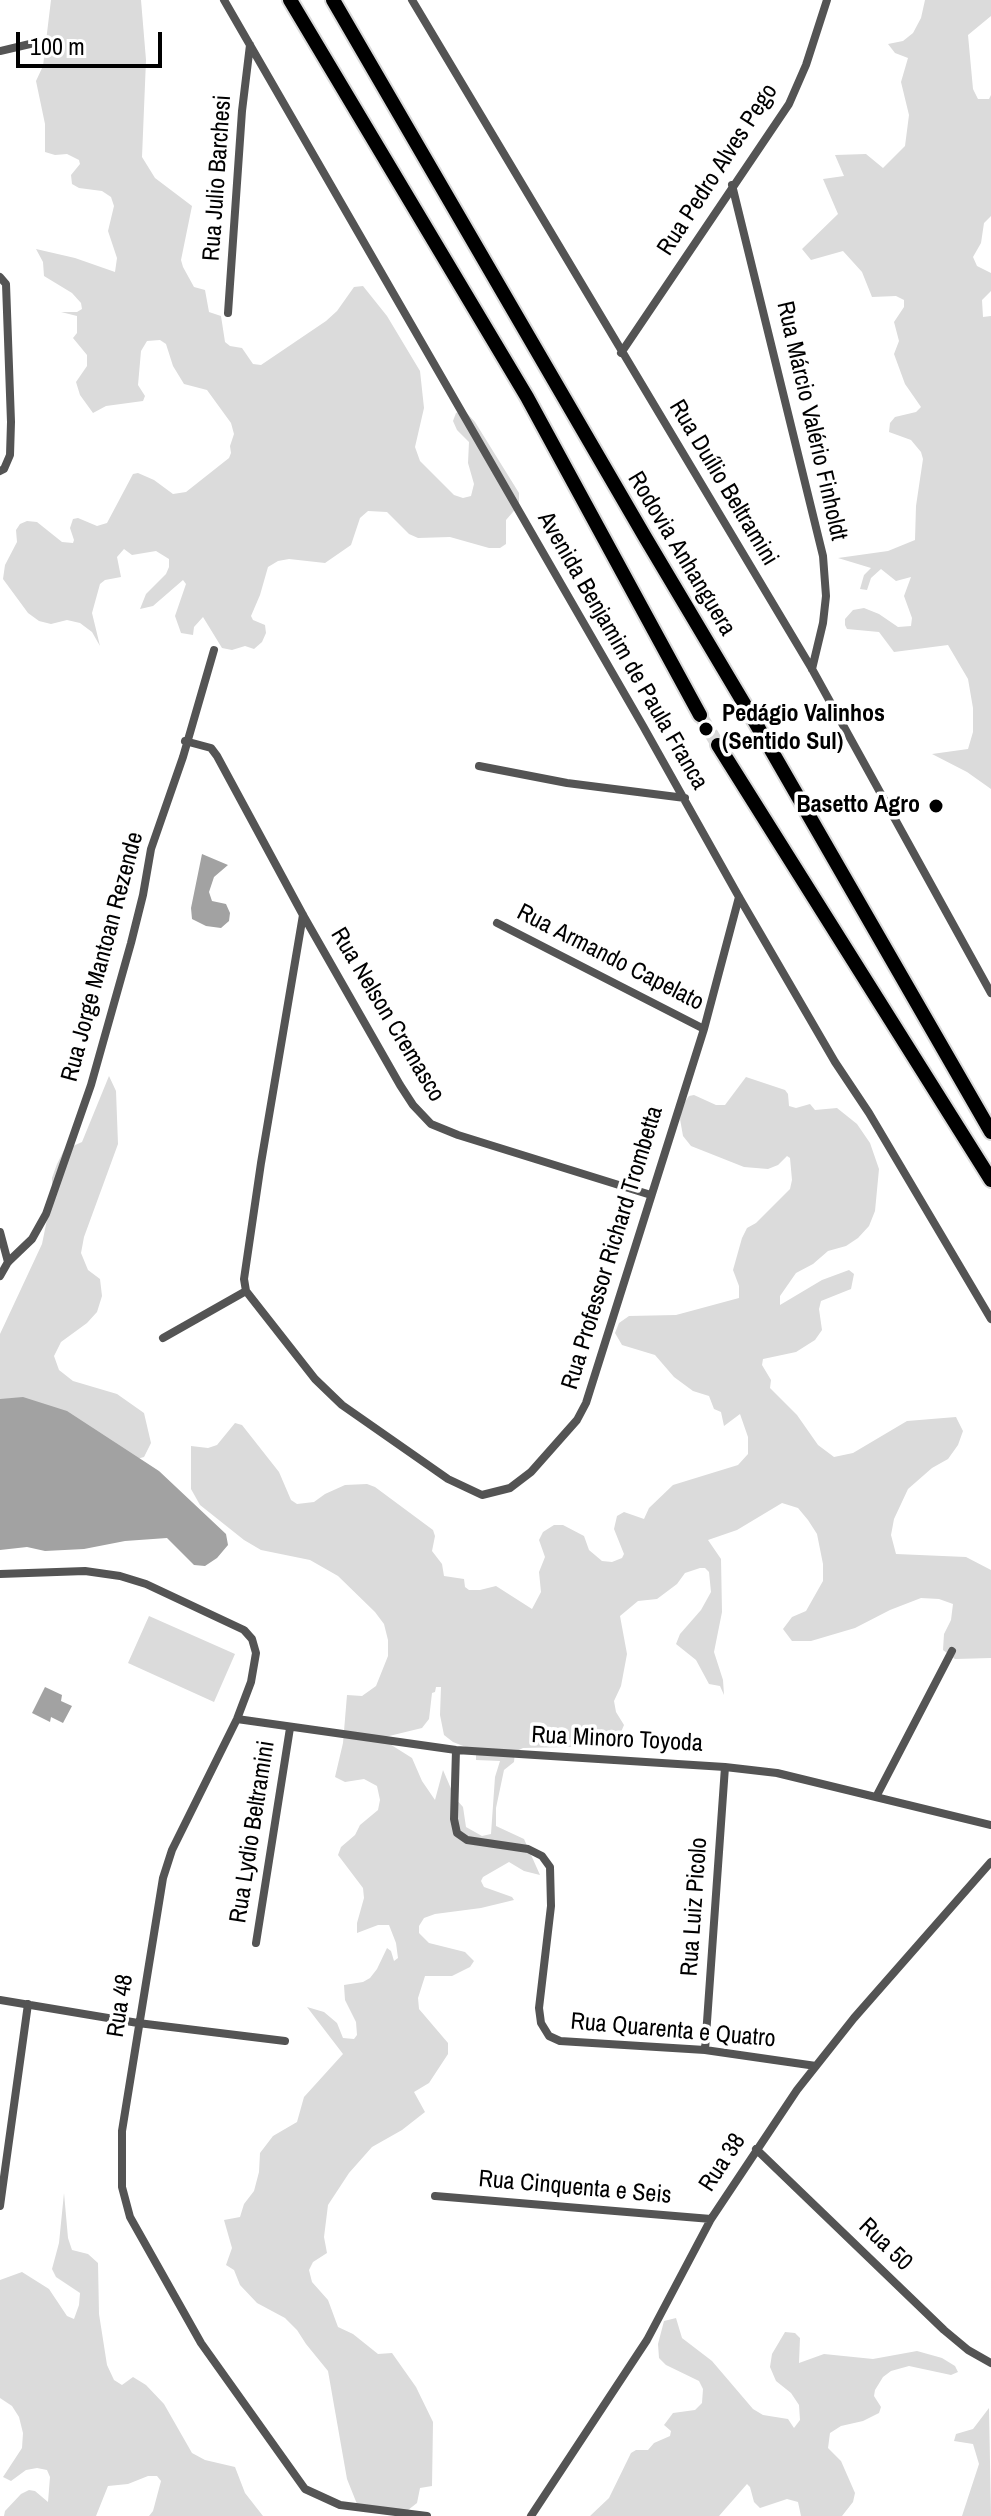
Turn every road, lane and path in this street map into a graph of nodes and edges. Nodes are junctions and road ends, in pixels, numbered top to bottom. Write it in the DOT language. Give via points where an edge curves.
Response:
graph roads {
  1 [pos="224,0"];
  2 [pos="290,0"];
  3 [pos="333,0"];
  4 [pos="412,0"];
  5 [pos="827,0"];
  6 [pos="30,44"];
  7 [pos="250,45"];
  8 [pos="0,51"];
  9 [pos="732,185"];
  10 [pos="0,277"];
  11 [pos="228,313"];
  12 [pos="621,353"];
  13 [pos="0,471"];
  14 [pos="214,650"];
  15 [pos="812,669"];
  16 [pos="700,715"];
  17 [pos="185,741"];
  18 [pos="718,745"];
  19 [pos="479,766"];
  20 [pos="685,798"];
  21 [pos="739,897"];
  22 [pos="303,915"];
  23 [pos="497,923"];
  24 [pos="991,993"];
  25 [pos="704,1029"];
  26 [pos="991,1132"];
  27 [pos="991,1180"];
  28 [pos="651,1195"];
  29 [pos="0,1232"];
  30 [pos="8,1262"];
  31 [pos="0,1276"];
  32 [pos="246,1291"];
  33 [pos="991,1319"];
  34 [pos="163,1338"];
  35 [pos="0,1574"];
  36 [pos="952,1651"];
  37 [pos="237,1719"];
  38 [pos="290,1728"];
  39 [pos="456,1750"];
  40 [pos="725,1767"];
  41 [pos="876,1797"];
  42 [pos="991,1825"];
  43 [pos="991,1862"];
  44 [pos="256,1943"];
  45 [pos="0,2000"];
  46 [pos="28,2004"];
  47 [pos="138,2023"];
  48 [pos="285,2041"];
  49 [pos="705,2050"];
  50 [pos="816,2066"];
  51 [pos="756,2149"];
  52 [pos="2,2169"];
  53 [pos="435,2196"];
  54 [pos="0,2206"];
  55 [pos="711,2219"];
  56 [pos="991,2363"];
  57 [pos="427,2516"];
  58 [pos="531,2516"];
  1 -- 7 [label="street, Avenida Benjamim de Paula Franca"];
  2 -- 16 [label="highway" via="527,397"];
  3 -- 26 [label="highway, Rodovia Anhanguera"];
  4 -- 12 [label="street, Rua Duílio Beltramini"];
  5 -- 9 [label="street, Rua Pedro Alves Pego" via="789,104"];
  6 -- 8 [label="street"];
  7 -- 11 [label="street, Rua Julio Barchesi"];
  7 -- 20 [label="street, Avenida Benjamim de Paula Franca"];
  9 -- 12 [label="street, Rua Pedro Alves Pego"];
  9 -- 15 [label="street, Rua Márcio Valério Finholdt" via="823,556 826,596"];
  10 -- 13 [label="street" via="6,284 11,422 10,455"];
  12 -- 15 [label="street, Rua Duílio Beltramini"];
  14 -- 17 [label="street, Rua Jorge Mantoan Rezende"];
  15 -- 24 [label="street, Rua Duílio Beltramini"];
  17 -- 22 [label="street, Rua Nelson Cremasco" via="211,748 217,756"];
  17 -- 30 [label="street, Rua Jorge Mantoan Rezende" via="151,849 91,1085 46,1214 32,1239"];
  18 -- 27 [label="highway"];
  19 -- 20 [label="street"];
  20 -- 21 [label="street, Avenida Benjamim de Paula Franca"];
  21 -- 25 [label="street, Rua Professor Richard Trombetta"];
  21 -- 33 [label="street, Avenida Benjamim de Paula Franca"];
  22 -- 28 [label="street, Rua Nelson Cremasco" via="406,1095 431,1124"];
  22 -- 32 [label="street" via="261,1163"];
  23 -- 25 [label="street, Rua Armando Capelato"];
  25 -- 28 [label="street, Rua Professor Richard Trombetta"];
  28 -- 32 [label="street, Rua Professor Richard Trombetta" via="577,1420 531,1472 493,1494 474,1493 448,1479 342,1405"];
  29 -- 30 [label="street"];
  30 -- 31 [label="street, Rua Jorge Mantoan Rezende"];
  32 -- 34 [label="street"];
  35 -- 37 [label="street, Rua 48" via="85,1571 120,1576 244,1630 256,1653"];
  36 -- 41 [label="street"];
  37 -- 38 [label="street, Rua Minoro Toyoda"];
  37 -- 47 [label="street, Rua 48" via="166,1866"];
  38 -- 39 [label="street, Rua Minoro Toyoda"];
  38 -- 44 [label="street, Rua Lydio Beltramini"];
  39 -- 40 [label="street, Rua Minoro Toyoda"];
  39 -- 49 [label="street, Rua Quarenta e Quatro" via="457,1833 467,1840 528,1849 550,1867 551,1906 539,2008 544,2032 560,2041"];
  40 -- 41 [label="street, Rua Minoro Toyoda" via="777,1773"];
  40 -- 49 [label="street, Rua Luiz Picolo"];
  41 -- 42 [label="street, Rua Minoro Toyoda"];
  43 -- 50 [label="street, Rua 38"];
  45 -- 46 [label="street"];
  46 -- 47 [label="street"];
  46 -- 52 [label="street"];
  47 -- 48 [label="street"];
  47 -- 57 [label="street, Rua 48" via="122,2131 122,2187 130,2217 201,2343 305,2489 340,2505"];
  49 -- 50 [label="street, Rua Quarenta e Quatro"];
  50 -- 51 [label="street, Rua 38"];
  51 -- 55 [label="street, Rua 38"];
  51 -- 56 [label="street, Rua 50" via="944,2330"];
  52 -- 54 [label="street"];
  53 -- 55 [label="street, Rua Cinquenta e Seis"];
  55 -- 58 [label="street, Rua 38" via="647,2340"];
}
